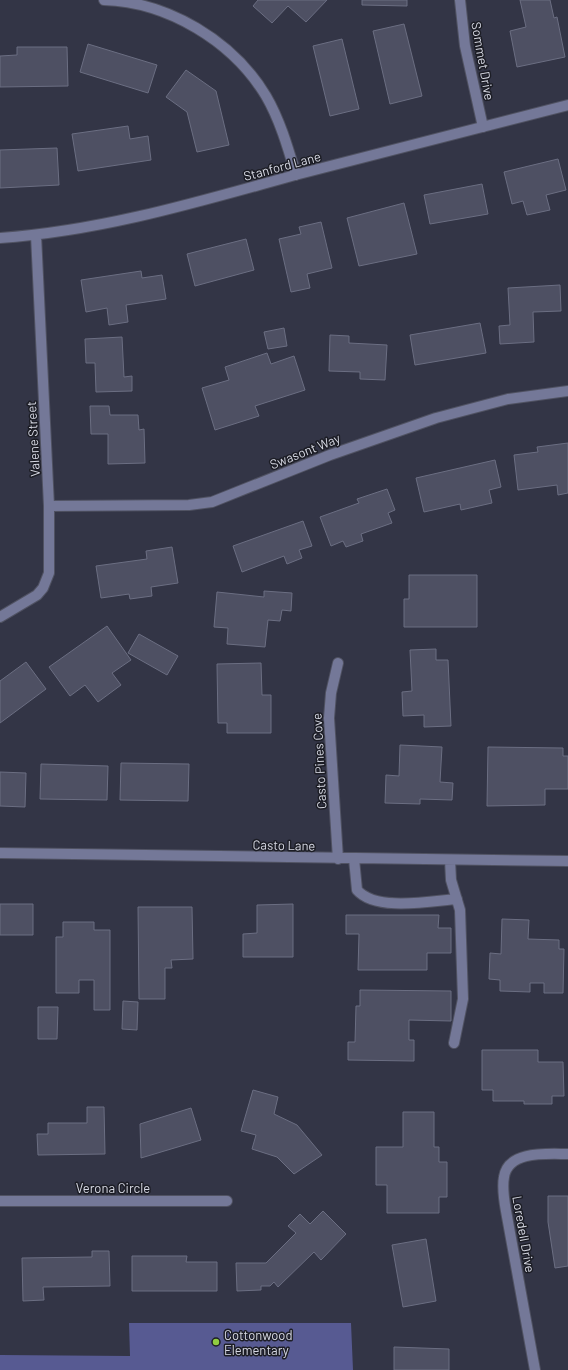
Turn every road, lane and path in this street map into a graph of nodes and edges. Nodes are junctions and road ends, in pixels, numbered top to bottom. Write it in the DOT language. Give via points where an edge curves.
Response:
graph roads {
  1 [pos="104,0"];
  2 [pos="460,0"];
  3 [pos="568,105"];
  4 [pos="483,127"];
  5 [pos="296,175"];
  6 [pos="36,236"];
  7 [pos="0,238"];
  8 [pos="568,391"];
  9 [pos="49,506"];
  10 [pos="0,617"];
  11 [pos="338,663"];
  12 [pos="0,853"];
  13 [pos="338,859"];
  14 [pos="354,859"];
  15 [pos="450,860"];
  16 [pos="568,861"];
  17 [pos="457,899"];
  18 [pos="454,1043"];
  19 [pos="568,1154"];
  20 [pos="0,1201"];
  21 [pos="227,1201"];
  22 [pos="535,1370"];
  1 -- 5 [label="street" via="151,8 182,20 213,39 249,72 266,96 280,124"];
  2 -- 4 [label="street, Sommet Drive" via="465,46"];
  3 -- 4 [label="street, Stanford Lane"];
  4 -- 5 [label="street, Stanford Lane"];
  5 -- 6 [label="street, Stanford Lane" via="183,207 74,231"];
  6 -- 7 [label="street, Stanford Lane"];
  6 -- 9 [label="street, Valene Street"];
  8 -- 9 [label="street, Swasont Way" via="508,399 436,418 330,455 212,502 189,505"];
  9 -- 10 [label="street, Valene Street" via="50,563 47,581 37,595"];
  11 -- 13 [label="street, Casto Pines Cove" via="331,693 329,718"];
  12 -- 13 [label="street, Casto Lane"];
  13 -- 14 [label="street, Casto Lane"];
  14 -- 15 [label="street, Casto Lane"];
  14 -- 17 [label="street" via="357,890 371,899 394,903"];
  15 -- 16 [label="street, Casto Lane"];
  15 -- 17 [label="street" via="451,880"];
  17 -- 18 [label="street" via="460,910 463,999"];
  19 -- 22 [label="street, Loredell Drive" via="516,1159 507,1166 504,1176 506,1211"];
  20 -- 21 [label="street, Verona Circle"];
}
